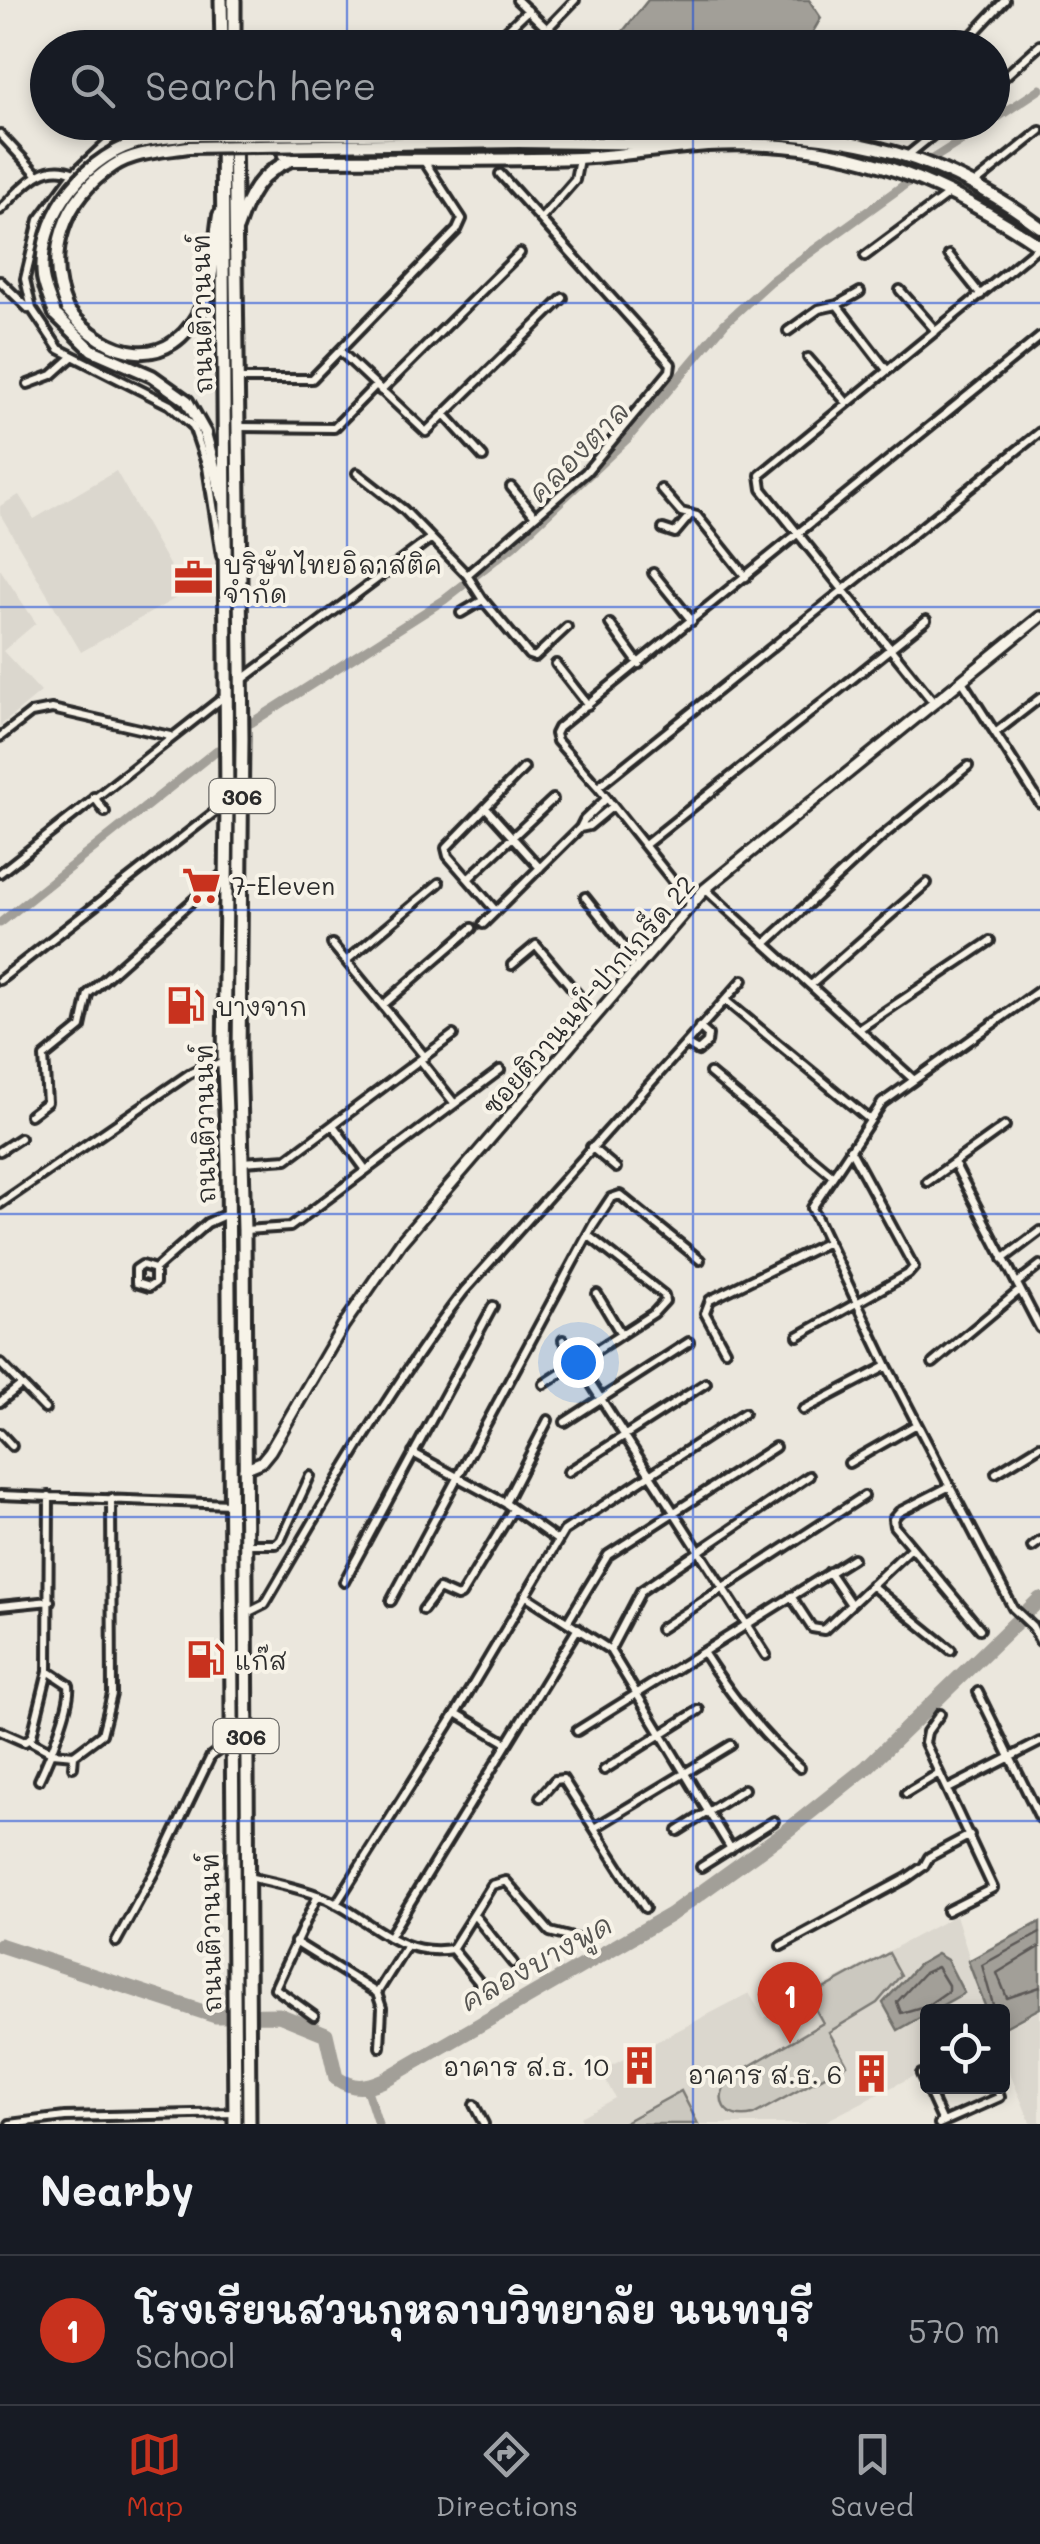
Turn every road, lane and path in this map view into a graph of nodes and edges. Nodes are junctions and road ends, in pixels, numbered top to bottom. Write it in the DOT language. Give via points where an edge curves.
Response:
graph roads {
  1 [pos="222,0"];
  2 [pos="234,0"];
  3 [pos="516,0"];
  4 [pos="574,0"];
  5 [pos="1005,0"];
  6 [pos="528,10"];
  7 [pos="547,29"];
  8 [pos="222,30"];
  9 [pos="234,30"];
  10 [pos="507,30"];
  11 [pos="977,30"];
  12 [pos="1040,45"];
  13 [pos="1010,72"];
  14 [pos="1040,131"];
  15 [pos="0,134"];
  16 [pos="109,140"];
  17 [pos="157,140"];
  18 [pos="225,140"];
  19 [pos="227,140"];
  20 [pos="281,140"];
  21 [pos="445,140"];
  22 [pos="572,140"];
  23 [pos="827,140"];
  24 [pos="927,140"];
  25 [pos="708,145"];
  26 [pos="907,156"];
  27 [pos="579,158"];
  28 [pos="422,159"];
  29 [pos="290,160"];
  30 [pos="74,173"];
  31 [pos="37,174"];
  32 [pos="500,174"];
  33 [pos="973,185"];
  34 [pos="951,192"];
  35 [pos="220,202"];
  36 [pos="0,210"];
  37 [pos="541,219"];
  38 [pos="1040,227"];
  39 [pos="235,234"];
  40 [pos="1040,246"];
  41 [pos="520,253"];
  42 [pos="949,255"];
  43 [pos="865,256"];
  44 [pos="0,281"];
  45 [pos="900,290"];
  46 [pos="860,292"];
  47 [pos="981,294"];
  48 [pos="563,298"];
  49 [pos="837,305"];
  50 [pos="34,314"];
  51 [pos="936,330"];
  52 [pos="788,331"];
  53 [pos="1040,337"];
  54 [pos="340,351"];
  55 [pos="72,357"];
  56 [pos="808,358"];
  57 [pos="887,370"];
  58 [pos="238,379"];
  59 [pos="28,384"];
  60 [pos="378,388"];
  61 [pos="847,403"];
  62 [pos="445,416"];
  63 [pos="238,428"];
  64 [pos="1040,432"];
  65 [pos="482,457"];
  66 [pos="357,473"];
  67 [pos="511,487"];
  68 [pos="661,489"];
  69 [pos="224,508"];
  70 [pos="692,513"];
  71 [pos="535,516"];
  72 [pos="663,529"];
  73 [pos="798,535"];
  74 [pos="430,540"];
  75 [pos="223,567"];
  76 [pos="653,573"];
  77 [pos="468,576"];
  78 [pos="746,577"];
  79 [pos="844,590"];
  80 [pos="483,600"];
  81 [pos="461,613"];
  82 [pos="1040,617"];
  83 [pos="926,620"];
  84 [pos="692,621"];
  85 [pos="610,624"];
  86 [pos="566,626"];
  87 [pos="890,648"];
  88 [pos="556,664"];
  89 [pos="640,664"];
  90 [pos="240,681"];
  91 [pos="962,681"];
  92 [pos="225,696"];
  93 [pos="1040,698"];
  94 [pos="934,703"];
  95 [pos="588,705"];
  96 [pos="995,733"];
  97 [pos="170,736"];
  98 [pos="0,737"];
  99 [pos="968,766"];
  100 [pos="524,768"];
  101 [pos="1040,786"];
  102 [pos="598,787"];
  103 [pos="1033,792"];
  104 [pos="94,797"];
  105 [pos="607,798"];
  106 [pos="553,799"];
  107 [pos="227,802"];
  108 [pos="1040,802"];
  109 [pos="613,806"];
  110 [pos="486,808"];
  111 [pos="105,812"];
  112 [pos="580,828"];
  113 [pos="512,837"];
  114 [pos="645,845"];
  115 [pos="540,868"];
  116 [pos="226,870"];
  117 [pos="0,873"];
  118 [pos="468,879"];
  119 [pos="439,883"];
  120 [pos="927,883"];
  121 [pos="706,889"];
  122 [pos="585,897"];
  123 [pos="692,905"];
  124 [pos="496,911"];
  125 [pos="483,924"];
  126 [pos="472,928"];
  127 [pos="990,941"];
  128 [pos="766,943"];
  129 [pos="332,944"];
  130 [pos="346,961"];
  131 [pos="512,965"];
  132 [pos="640,966"];
  133 [pos="0,980"];
  134 [pos="743,980"];
  135 [pos="811,985"];
  136 [pos="1040,990"];
  137 [pos="724,1000"];
  138 [pos="382,1005"];
  139 [pos="596,1015"];
  140 [pos="699,1027"];
  141 [pos="859,1029"];
  142 [pos="453,1035"];
  143 [pos="686,1044"];
  144 [pos="423,1059"];
  145 [pos="224,1064"];
  146 [pos="500,1070"];
  147 [pos="710,1073"];
  148 [pos="914,1080"];
  149 [pos="456,1104"];
  150 [pos="30,1115"];
  151 [pos="870,1120"];
  152 [pos="333,1125"];
  153 [pos="1005,1126"];
  154 [pos="20,1138"];
  155 [pos="592,1147"];
  156 [pos="850,1149"];
  157 [pos="0,1151"];
  158 [pos="242,1162"];
  159 [pos="954,1163"];
  160 [pos="616,1168"];
  161 [pos="366,1170"];
  162 [pos="832,1175"];
  163 [pos="927,1182"];
  164 [pos="1,1201"];
  165 [pos="228,1214"];
  166 [pos="244,1230"];
  167 [pos="1040,1231"];
  168 [pos="589,1236"];
  169 [pos="826,1243"];
  170 [pos="1003,1259"];
  171 [pos="700,1260"];
  172 [pos="1040,1265"];
  173 [pos="155,1269"];
  174 [pos="1018,1286"];
  175 [pos="596,1294"];
  176 [pos="856,1303"];
  177 [pos="493,1306"];
  178 [pos="1040,1328"];
  179 [pos="621,1334"];
  180 [pos="798,1336"];
  181 [pos="563,1340"];
  182 [pos="689,1342"];
  183 [pos="725,1350"];
  184 [pos="577,1361"];
  185 [pos="0,1363"];
  186 [pos="933,1363"];
  187 [pos="887,1366"];
  188 [pos="706,1383"];
  189 [pos="21,1384"];
  190 [pos="544,1384"];
  191 [pos="602,1398"];
  192 [pos="0,1402"];
  193 [pos="45,1410"];
  194 [pos="803,1410"];
  195 [pos="744,1413"];
  196 [pos="548,1420"];
  197 [pos="565,1422"];
  198 [pos="918,1424"];
  199 [pos="0,1433"];
  200 [pos="625,1436"];
  201 [pos="12,1446"];
  202 [pos="1040,1446"];
  203 [pos="775,1447"];
  204 [pos="413,1453"];
  205 [pos="849,1463"];
  206 [pos="238,1469"];
  207 [pos="568,1472"];
  208 [pos="650,1474"];
  209 [pos="996,1474"];
  210 [pos="310,1476"];
  211 [pos="809,1476"];
  212 [pos="458,1478"];
  213 [pos="950,1486"];
  214 [pos="0,1494"];
  215 [pos="49,1496"];
  216 [pos="864,1496"];
  217 [pos="110,1498"];
  218 [pos="505,1503"];
  219 [pos="231,1504"];
  220 [pos="514,1510"];
  221 [pos="675,1512"];
  222 [pos="557,1540"];
  223 [pos="1040,1541"];
  224 [pos="246,1544"];
  225 [pos="1032,1547"];
  226 [pos="912,1548"];
  227 [pos="700,1551"];
  228 [pos="853,1558"];
  229 [pos="829,1572"];
  230 [pos="344,1582"];
  231 [pos="871,1584"];
  232 [pos="723,1588"];
  233 [pos="525,1596"];
  234 [pos="791,1596"];
  235 [pos="391,1600"];
  236 [pos="50,1601"];
  237 [pos="850,1603"];
  238 [pos="0,1606"];
  239 [pos="422,1610"];
  240 [pos="246,1613"];
  241 [pos="568,1621"];
  242 [pos="746,1624"];
  243 [pos="578,1628"];
  244 [pos="660,1629"];
  245 [pos="980,1630"];
  246 [pos="1040,1641"];
  247 [pos="610,1650"];
  248 [pos="951,1650"];
  249 [pos="703,1652"];
  250 [pos="766,1655"];
  251 [pos="48,1671"];
  252 [pos="978,1692"];
  253 [pos="635,1695"];
  254 [pos="700,1710"];
  255 [pos="456,1713"];
  256 [pos="940,1714"];
  257 [pos="576,1731"];
  258 [pos="0,1732"];
  259 [pos="661,1735"];
  260 [pos="29,1740"];
  261 [pos="505,1742"];
  262 [pos="1040,1742"];
  263 [pos="732,1744"];
  264 [pos="232,1746"];
  265 [pos="53,1753"];
  266 [pos="74,1755"];
  267 [pos="1010,1756"];
  268 [pos="73,1767"];
  269 [pos="800,1768"];
  270 [pos="604,1770"];
  271 [pos="939,1773"];
  272 [pos="684,1774"];
  273 [pos="39,1780"];
  274 [pos="744,1788"];
  275 [pos="947,1790"];
  276 [pos="906,1793"];
  277 [pos="540,1797"];
  278 [pos="707,1812"];
  279 [pos="1040,1818"];
  280 [pos="774,1822"];
  281 [pos="594,1828"];
  282 [pos="678,1831"];
  283 [pos="970,1835"];
  284 [pos="732,1849"];
  285 [pos="701,1867"];
  286 [pos="248,1876"];
  287 [pos="318,1895"];
  288 [pos="336,1904"];
  289 [pos="645,1908"];
  290 [pos="947,1910"];
  291 [pos="474,1915"];
  292 [pos="389,1937"];
  293 [pos="580,1940"];
  294 [pos="116,1942"];
  295 [pos="295,1942"];
  296 [pos="781,1946"];
  297 [pos="406,1948"];
  298 [pos="452,1949"];
  299 [pos="513,1962"];
  300 [pos="484,1988"];
  301 [pos="377,1993"];
  302 [pos="314,2016"];
  303 [pos="380,2047"];
  304 [pos="930,2094"];
  305 [pos="999,2094"];
  306 [pos="474,2105"];
  307 [pos="235,2118"];
  308 [pos="65,2121"];
  309 [pos="941,2123"];
  310 [pos="10,2124"];
  311 [pos="250,2124"];
  312 [pos="484,2124"];
  1 -- 8 [label="main road"];
  2 -- 9 [label="main road"];
  3 -- 6 [label="street"];
  4 -- 7 [label="street"];
  5 -- 11 [label="street"];
  6 -- 7 [label="street"];
  6 -- 10 [label="street"];
  12 -- 13 [label="street"];
  14 -- 33 [label="street"];
  15 -- 31 [label="street"];
  16 -- 30 [label="street"];
  17 -- 69 [label="main road, bridge" via="106,156 81,177 49,230 44,278 55,314 92,350 152,376 187,402 205,433"];
  18 -- 35 [label="main road, ถนนติวานนท์ / 306"];
  19 -- 39 [label="main road, ถนนติวานนท์ / 306"];
  20 -- 29 [label="main road"];
  21 -- 35 [label="main road, bridge" via="188,147 113,166 79,198 55,254 67,309 89,333 116,348 145,352 172,344 204,304"];
  22 -- 25 [label="main road"];
  23 -- 26 [label="main road"];
  24 -- 26 [label="street"];
  25 -- 27 [label="main road"];
  25 -- 34 [label="main road" via="866,158"];
  26 -- 33 [label="main road"];
  27 -- 28 [label="main road"];
  27 -- 37 [label="street" via="574,180"];
  28 -- 29 [label="main road"];
  28 -- 54 [label="street" via="461,225"];
  29 -- 39 [label="main road" via="260,179"];
  30 -- 31 [label="street" via="56,168"];
  30 -- 50 [label="street" via="33,236 25,279"];
  31 -- 36 [label="street"];
  32 -- 37 [label="street"];
  33 -- 38 [label="main road"];
  34 -- 40 [label="main road"];
  34 -- 43 [label="street"];
  35 -- 69 [label="main road, ถนนติวานนท์ / 306"];
  37 -- 71 [label="street" via="671,364 586,472"];
  39 -- 58 [label="main road, ถนนติวานนท์ / 306"];
  40 -- 47 [label="street"];
  41 -- 60 [label="street"];
  42 -- 47 [label="street"];
  44 -- 50 [label="street"];
  45 -- 51 [label="street"];
  46 -- 49 [label="street"];
  47 -- 51 [label="street"];
  48 -- 62 [label="street"];
  49 -- 52 [label="street"];
  49 -- 57 [label="street"];
  50 -- 55 [label="street" via="51,342"];
  51 -- 57 [label="street"];
  53 -- 73 [label="street"];
  54 -- 58 [label="street" via="308,380"];
  54 -- 60 [label="street"];
  55 -- 59 [label="street"];
  55 -- 75 [label="street" via="170,405 193,426"];
  56 -- 61 [label="street"];
  57 -- 61 [label="street"];
  58 -- 63 [label="main road, ถนนติวานนท์ / 306"];
  60 -- 62 [label="street" via="426,432"];
  60 -- 63 [label="street" via="334,428"];
  61 -- 73 [label="street" via="760,476 762,489"];
  62 -- 65 [label="street"];
  63 -- 90 [label="main road, ถนนติวานนท์ / 306"];
  64 -- 79 [label="street"];
  66 -- 74 [label="street"];
  67 -- 71 [label="street"];
  68 -- 70 [label="street" via="681,512"];
  69 -- 75 [label="main road, ถนนติวานนท์ / 306"];
  70 -- 72 [label="street" via="675,533"];
  70 -- 78 [label="street"];
  71 -- 77 [label="street"];
  73 -- 78 [label="street"];
  73 -- 79 [label="street"];
  74 -- 77 [label="street"];
  74 -- 90 [label="street"];
  75 -- 92 [label="main road, ถนนติวานนท์ / 306"];
  76 -- 84 [label="street"];
  77 -- 80 [label="street"];
  78 -- 84 [label="street"];
  79 -- 87 [label="street"];
  79 -- 102 [label="street"];
  80 -- 81 [label="street"];
  80 -- 86 [label="street" via="529,655"];
  82 -- 91 [label="street, ซอยติวานนท์-ปากเกร็ด 22"];
  83 -- 87 [label="street"];
  84 -- 89 [label="street"];
  85 -- 89 [label="street"];
  87 -- 94 [label="street"];
  87 -- 114 [label="street"];
  88 -- 95 [label="street"];
  89 -- 95 [label="street"];
  90 -- 158 [label="main road, ถนนติวานนท์ / 306"];
  91 -- 94 [label="street, ซอยติวานนท์-ปากเกร็ด 22"];
  91 -- 96 [label="street"];
  92 -- 97 [label="street"];
  92 -- 107 [label="main road, ถนนติวานนท์ / 306"];
  93 -- 96 [label="street"];
  94 -- 121 [label="street, ซอยติวานนท์-ปากเกร็ด 22"];
  95 -- 102 [label="street" via="555,734"];
  96 -- 103 [label="street"];
  97 -- 98 [label="street" via="52,708 30,713"];
  97 -- 104 [label="street"];
  99 -- 128 [label="street"];
  100 -- 110 [label="street"];
  101 -- 103 [label="street"];
  102 -- 105 [label="street"];
  103 -- 108 [label="street"];
  104 -- 111 [label="street"];
  104 -- 117 [label="street"];
  105 -- 109 [label="street"];
  105 -- 112 [label="street"];
  106 -- 113 [label="street"];
  107 -- 116 [label="main road, ถนนติวานนท์ / 306"];
  107 -- 133 [label="street"];
  109 -- 112 [label="street"];
  109 -- 114 [label="street"];
  110 -- 113 [label="street"];
  110 -- 118 [label="street" via="446,848"];
  112 -- 115 [label="street"];
  113 -- 115 [label="street"];
  113 -- 118 [label="street"];
  114 -- 123 [label="street"];
  115 -- 124 [label="street"];
  116 -- 145 [label="main road, ถนนติวานนท์ / 306"];
  116 -- 150 [label="street" via="88,994 81,1028 44,1057 47,1102"];
  118 -- 124 [label="street"];
  119 -- 130 [label="street"];
  120 -- 135 [label="street"];
  121 -- 123 [label="street, ซอยติวานนท์-ปากเกร็ด 22"];
  121 -- 128 [label="street"];
  122 -- 132 [label="street"];
  123 -- 132 [label="street, ซอยติวานนท์-ปากเกร็ด 22"];
  124 -- 125 [label="street"];
  126 -- 138 [label="street"];
  127 -- 141 [label="street"];
  128 -- 135 [label="street"];
  129 -- 130 [label="street"];
  130 -- 138 [label="street"];
  131 -- 139 [label="street" via="536,944"];
  132 -- 139 [label="street, ซอยติวานนท์-ปากเกร็ด 22"];
  134 -- 137 [label="street"];
  135 -- 141 [label="street"];
  136 -- 148 [label="street"];
  137 -- 140 [label="street"];
  137 -- 151 [label="street"];
  138 -- 144 [label="street"];
  139 -- 206 [label="street, ซอยติวานนท์-ปากเกร็ด 22" via="401,1242 270,1451 261,1462"];
  140 -- 143 [label="street"];
  140 -- 143 [label="street" via="708,1039 702,1050"];
  141 -- 148 [label="street"];
  142 -- 144 [label="street"];
  143 -- 155 [label="street"];
  144 -- 149 [label="street"];
  144 -- 152 [label="street"];
  145 -- 164 [label="street" via="189,1074"];
  145 -- 165 [label="main road, ถนนติวานนท์ / 306"];
  146 -- 149 [label="street"];
  147 -- 162 [label="street"];
  148 -- 151 [label="street" via="882,1102"];
  149 -- 161 [label="street"];
  151 -- 156 [label="street"];
  152 -- 158 [label="street" via="287,1158"];
  152 -- 161 [label="street"];
  153 -- 159 [label="street"];
  154 -- 157 [label="street"];
  155 -- 160 [label="street"];
  155 -- 240 [label="street" via="435,1329 266,1604"];
  156 -- 162 [label="street"];
  156 -- 176 [label="street" via="914,1267"];
  158 -- 166 [label="main road, ถนนติวานนท์ / 306"];
  159 -- 163 [label="street"];
  159 -- 170 [label="street"];
  161 -- 166 [label="street" via="290,1227"];
  162 -- 169 [label="street" via="812,1208"];
  165 -- 173 [label="street" via="206,1223"];
  165 -- 206 [label="main road, ถนนติวานนท์ / 306"];
  166 -- 206 [label="main road, ถนนติวานนท์ / 306"];
  167 -- 170 [label="street"];
  168 -- 171 [label="street" via="611,1198 620,1195"];
  168 -- 179 [label="street" via="664,1295 654,1313"];
  168 -- 212 [label="street"];
  169 -- 176 [label="street"];
  169 -- 183 [label="street" via="710,1300 705,1313"];
  170 -- 174 [label="street"];
  172 -- 174 [label="street"];
  174 -- 178 [label="street"];
  174 -- 186 [label="street"];
  175 -- 179 [label="street"];
  176 -- 180 [label="street"];
  176 -- 187 [label="street"];
  177 -- 204 [label="street"];
  179 -- 184 [label="street"];
  181 -- 184 [label="street"];
  182 -- 191 [label="street"];
  184 -- 190 [label="street"];
  184 -- 191 [label="street"];
  185 -- 189 [label="street"];
  187 -- 194 [label="street"];
  187 -- 198 [label="street"];
  188 -- 200 [label="street"];
  189 -- 192 [label="street"];
  189 -- 193 [label="street"];
  191 -- 197 [label="street"];
  191 -- 200 [label="street"];
  195 -- 208 [label="street"];
  196 -- 218 [label="street"];
  198 -- 205 [label="street"];
  198 -- 213 [label="street"];
  199 -- 201 [label="street"];
  200 -- 207 [label="street"];
  200 -- 208 [label="street"];
  202 -- 209 [label="street"];
  203 -- 221 [label="street"];
  204 -- 212 [label="street"];
  204 -- 230 [label="street"];
  206 -- 219 [label="main road, ถนนติวานนท์ / 306"];
  206 -- 224 [label="main road, ถนนติวานนท์ / 306"];
  208 -- 221 [label="street"];
  208 -- 222 [label="street"];
  210 -- 224 [label="street" via="282,1540"];
  211 -- 227 [label="street"];
  212 -- 218 [label="street"];
  212 -- 235 [label="street"];
  213 -- 226 [label="street" via="893,1520"];
  213 -- 246 [label="street" via="1013,1608"];
  214 -- 215 [label="street"];
  215 -- 217 [label="street"];
  215 -- 236 [label="street"];
  216 -- 232 [label="street"];
  217 -- 219 [label="street"];
  217 -- 266 [label="street" via="112,1694 102,1734"];
  218 -- 220 [label="street"];
  219 -- 264 [label="main road, ถนนติวานนท์ / 306"];
  220 -- 222 [label="street"];
  220 -- 239 [label="street" via="461,1595 439,1589"];
  221 -- 227 [label="street"];
  221 -- 241 [label="street" via="608,1555"];
  222 -- 233 [label="street"];
  223 -- 225 [label="street"];
  224 -- 240 [label="main road, ถนนติวานนท์ / 306"];
  226 -- 231 [label="street"];
  226 -- 245 [label="street"];
  227 -- 232 [label="street"];
  227 -- 247 [label="street" via="641,1591"];
  228 -- 229 [label="street"];
  229 -- 234 [label="street"];
  229 -- 237 [label="street"];
  231 -- 237 [label="street"];
  231 -- 248 [label="street"];
  232 -- 242 [label="street"];
  232 -- 244 [label="street"];
  233 -- 241 [label="street"];
  233 -- 255 [label="street"];
  234 -- 237 [label="street" via="818,1632"];
  234 -- 242 [label="street"];
  236 -- 238 [label="street"];
  236 -- 251 [label="street"];
  240 -- 286 [label="main road, ถนนติวานนท์ / 306"];
  241 -- 243 [label="street"];
  242 -- 249 [label="street"];
  242 -- 250 [label="street"];
  243 -- 247 [label="street"];
  243 -- 261 [label="street"];
  247 -- 253 [label="street"];
  249 -- 253 [label="street"];
  249 -- 269 [label="street"];
  251 -- 260 [label="street"];
  251 -- 265 [label="street" via="69,1686 70,1697"];
  252 -- 267 [label="street"];
  253 -- 257 [label="street"];
  253 -- 259 [label="street"];
  254 -- 259 [label="street"];
  255 -- 261 [label="street"];
  255 -- 288 [label="street"];
  256 -- 271 [label="street" via="925,1738"];
  258 -- 260 [label="street"];
  259 -- 270 [label="street"];
  259 -- 272 [label="street"];
  260 -- 265 [label="street"];
  261 -- 292 [label="street"];
  262 -- 267 [label="street"];
  263 -- 272 [label="street"];
  264 -- 294 [label="street" via="211,1756"];
  264 -- 307 [label="main road, ถนนติวานนท์ / 306"];
  265 -- 266 [label="street"];
  265 -- 273 [label="street"];
  266 -- 268 [label="street"];
  267 -- 275 [label="street"];
  267 -- 279 [label="street"];
  271 -- 275 [label="street"];
  271 -- 276 [label="street"];
  272 -- 278 [label="street"];
  272 -- 281 [label="street"];
  274 -- 278 [label="street"];
  275 -- 283 [label="street"];
  277 -- 281 [label="street" via="562,1780"];
  278 -- 282 [label="street"];
  278 -- 284 [label="street"];
  280 -- 284 [label="street"];
  281 -- 289 [label="street"];
  283 -- 290 [label="street" via="993,1888"];
  283 -- 296 [label="street" via="908,1878"];
  284 -- 285 [label="street"];
  286 -- 287 [label="street"];
  286 -- 311 [label="main road, ถนนติวานนท์ / 306"];
  287 -- 288 [label="street"];
  287 -- 295 [label="street"];
  288 -- 292 [label="street"];
  291 -- 293 [label="street" via="495,1882 506,1881 550,1932"];
  291 -- 298 [label="street"];
  291 -- 299 [label="street"];
  292 -- 297 [label="street"];
  295 -- 301 [label="street"];
  295 -- 302 [label="street" via="275,1988"];
  297 -- 298 [label="street"];
  297 -- 301 [label="street"];
  298 -- 300 [label="street"];
  301 -- 303 [label="street"];
  304 -- 309 [label="street"];
  305 -- 309 [label="street"];
  306 -- 312 [label="street"];
  307 -- 308 [label="street"];
  308 -- 310 [label="street"];
}
